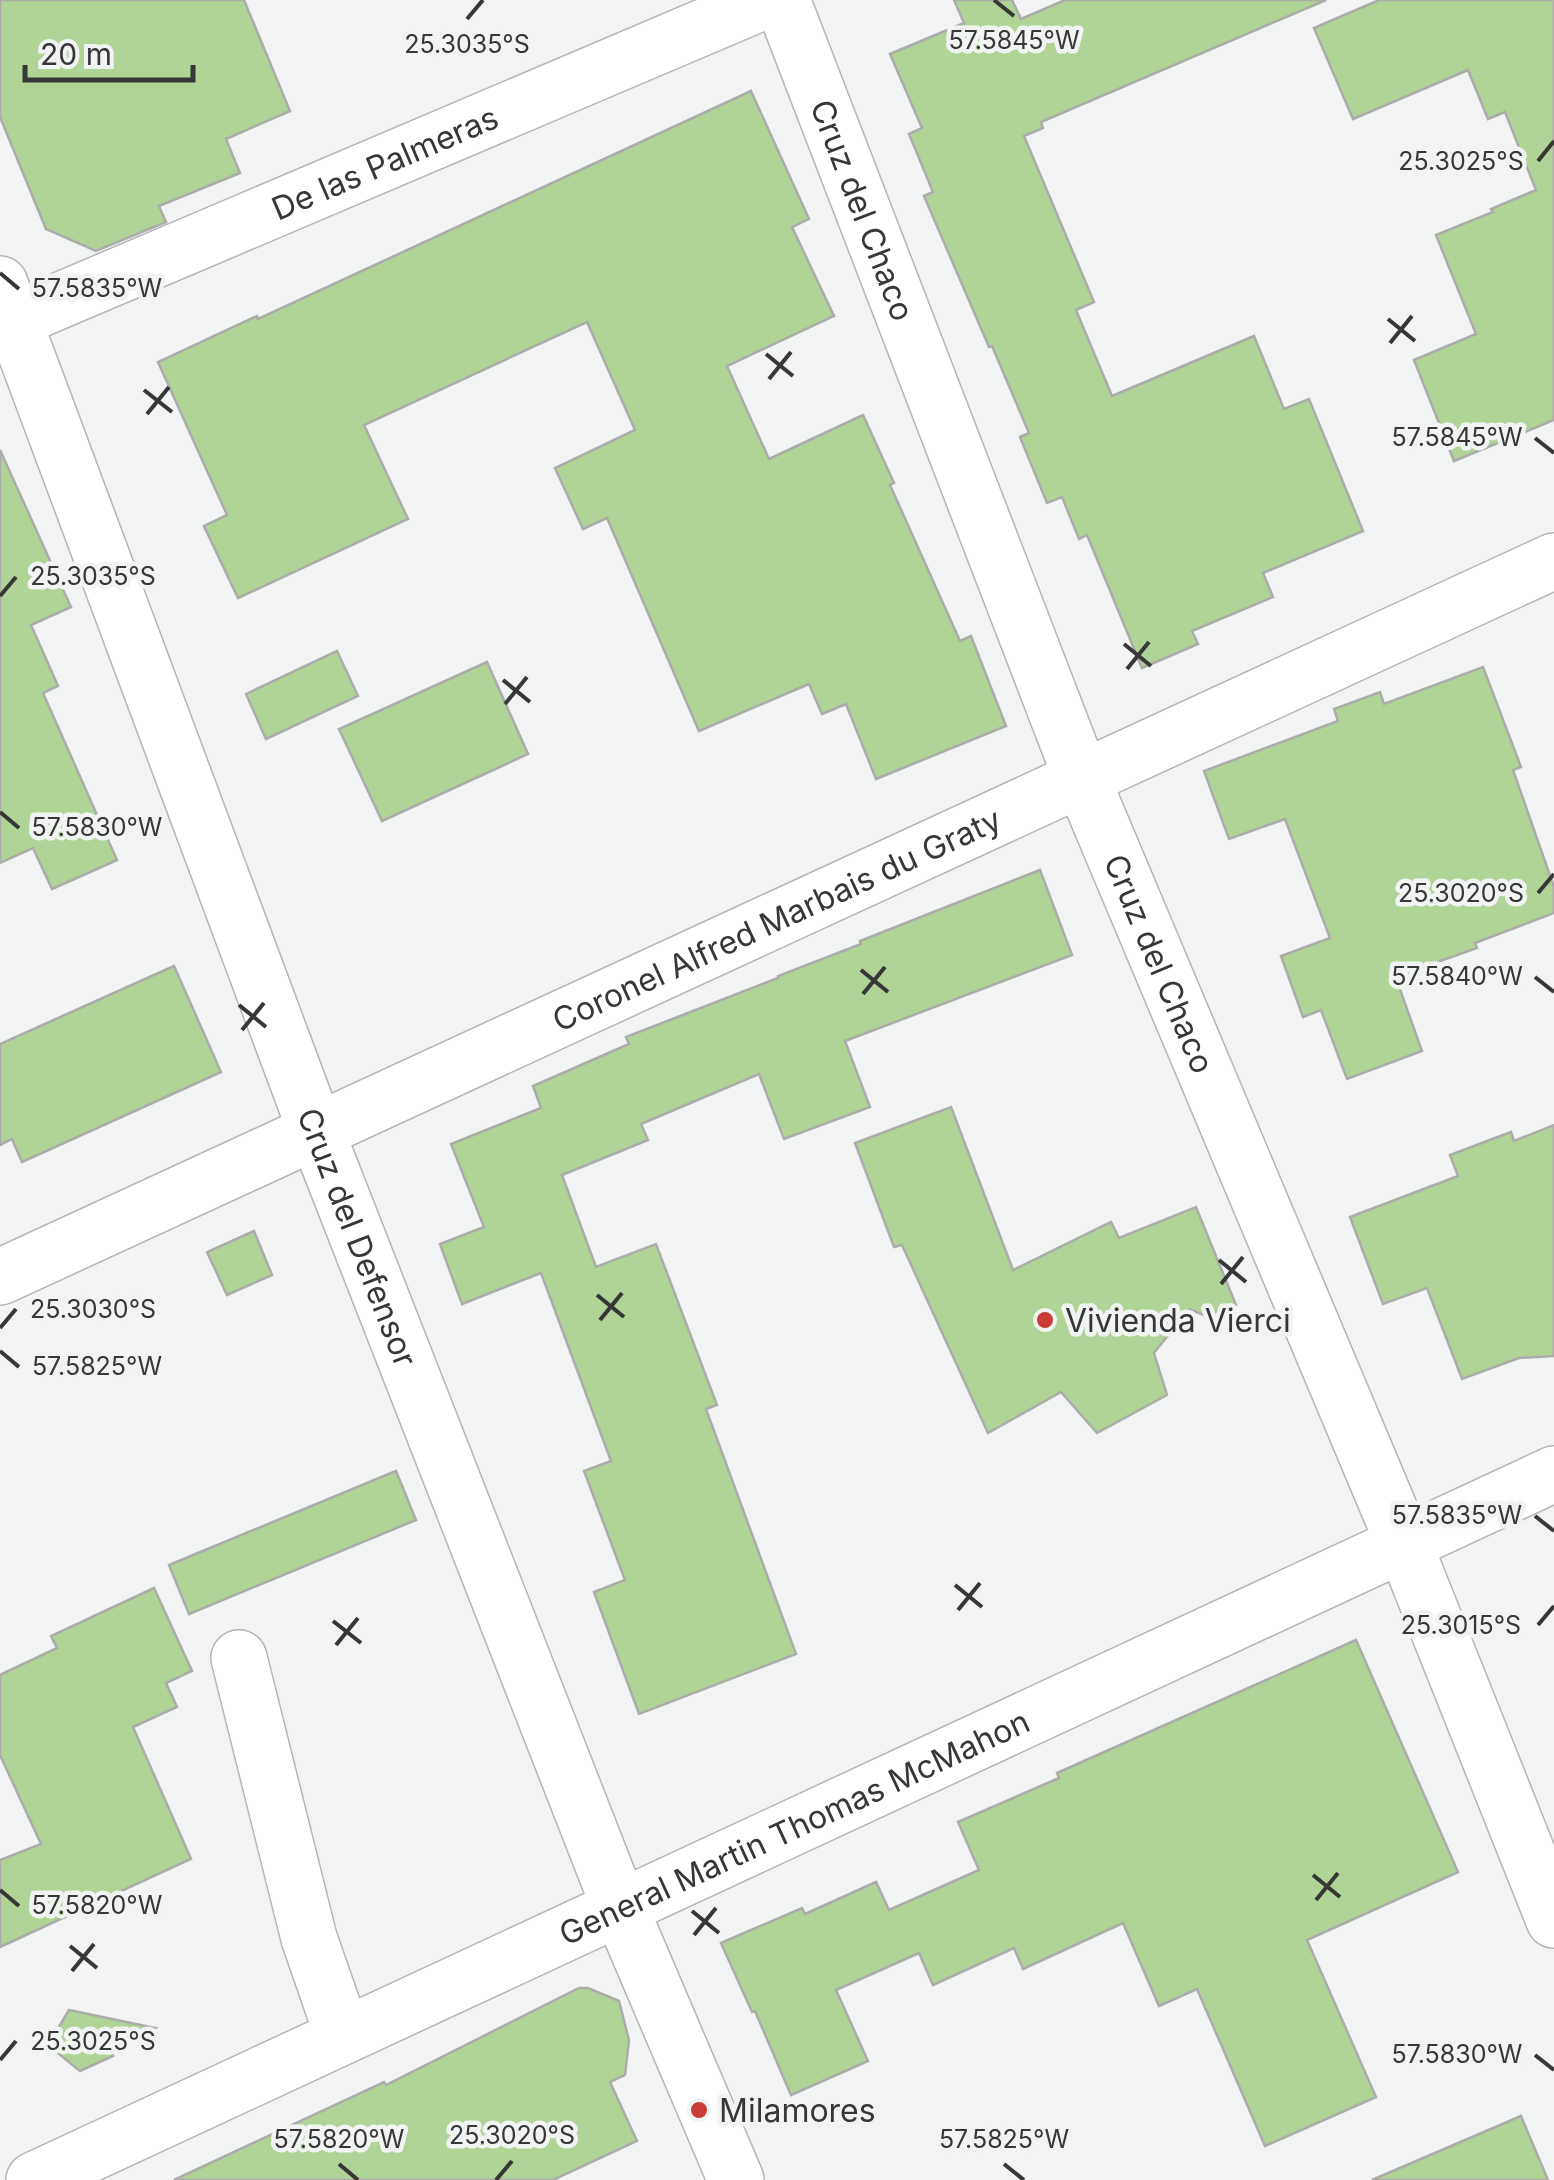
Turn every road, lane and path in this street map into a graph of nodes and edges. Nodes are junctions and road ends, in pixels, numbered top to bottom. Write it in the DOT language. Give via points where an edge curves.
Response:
graph roads {
  1 [pos="767,0"];
  2 [pos="782,0"];
  3 [pos="5,310"];
  4 [pos="1554,562"];
  5 [pos="1082,779"];
  6 [pos="316,1131"];
  7 [pos="0,1277"];
  8 [pos="1554,1474"];
  9 [pos="1404,1544"];
  10 [pos="240,1658"];
  11 [pos="620,1908"];
  12 [pos="1554,1920"];
  13 [pos="343,2036"];
  14 [pos="34,2180"];
  15 [pos="736,2180"];
  1 -- 3 [label="street, De las Palmeras"];
  2 -- 5 [label="street, Cruz del Chaco"];
  3 -- 6 [label="street, Cruz del Defensor"];
  4 -- 5 [label="street, Coronel Alfred Marbais du Graty"];
  5 -- 6 [label="street, Coronel Alfred Marbais du Graty"];
  5 -- 9 [label="street, Cruz del Chaco"];
  6 -- 7 [label="street, Coronel Alfred Marbais du Graty"];
  6 -- 11 [label="street, Cruz del Defensor"];
  8 -- 9 [label="street, General Martin Thomas McMahon"];
  9 -- 11 [label="street, General Martin Thomas McMahon"];
  9 -- 12 [label="street, Cruz del Chaco"];
  10 -- 13 [label="street" via="309,1938"];
  11 -- 13 [label="street, General Martin Thomas McMahon"];
  11 -- 15 [label="street, Cruz del Defensor"];
  13 -- 14 [label="street, General Martin Thomas McMahon"];
}
